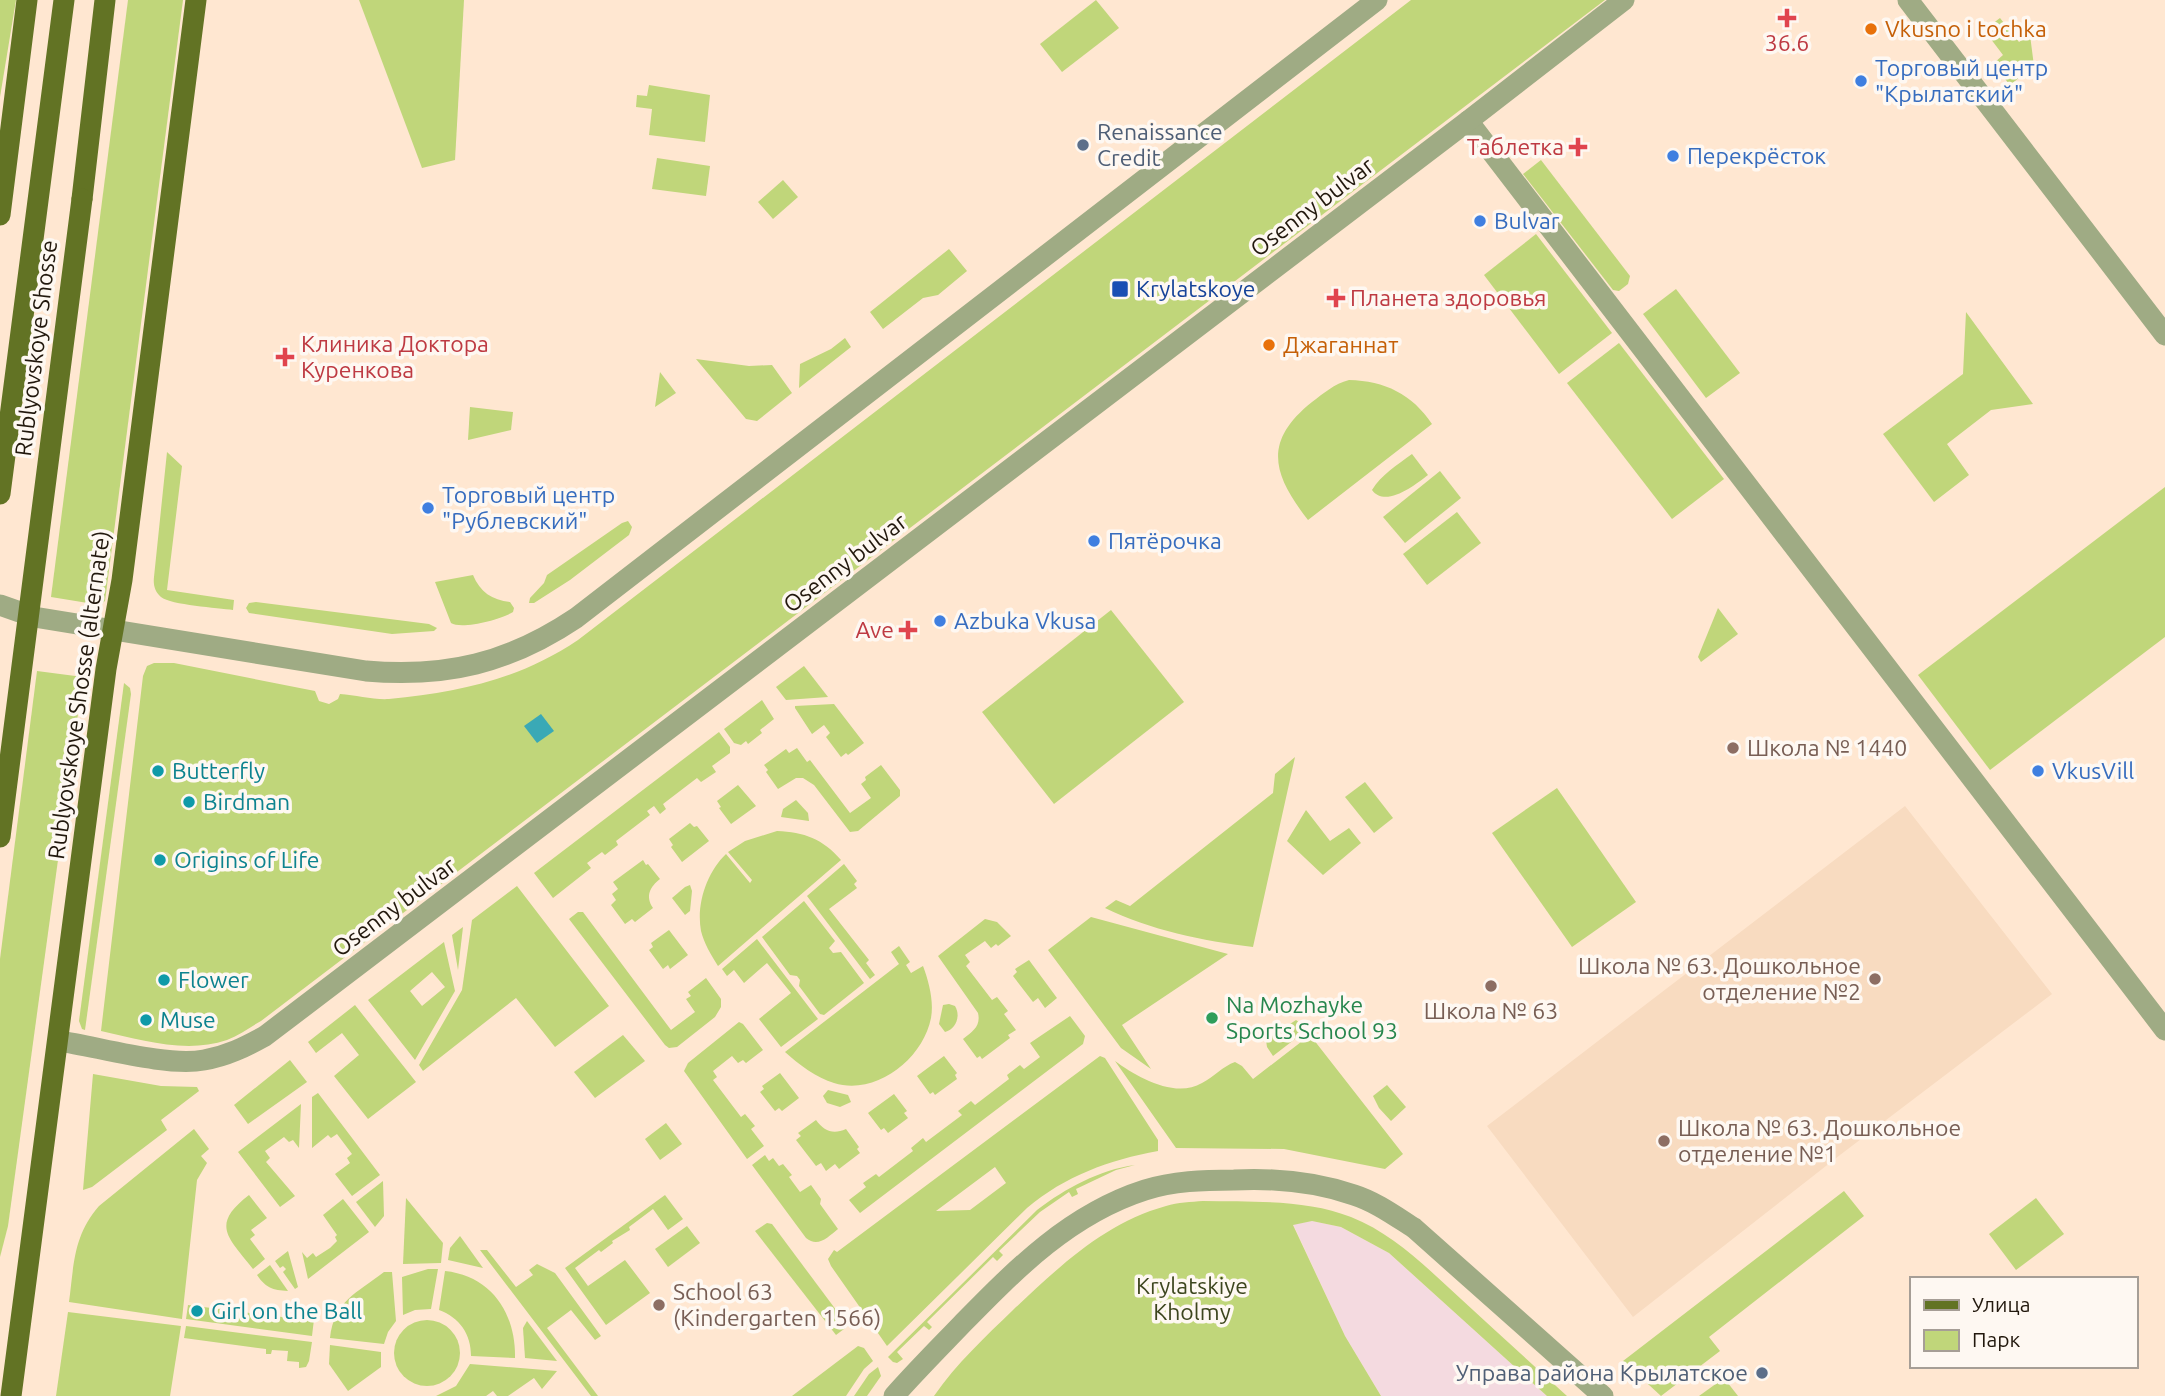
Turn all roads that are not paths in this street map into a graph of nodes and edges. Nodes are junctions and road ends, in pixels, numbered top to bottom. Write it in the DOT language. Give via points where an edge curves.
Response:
graph roads {
  1 [pos="27,0"];
  2 [pos="64,0"];
  3 [pos="105,0"];
  4 [pos="196,0"];
  5 [pos="1377,0"];
  6 [pos="1624,0"];
  7 [pos="1908,0"];
  8 [pos="1468,121"];
  9 [pos="0,215"];
  10 [pos="2165,335"];
  11 [pos="0,494"];
  12 [pos="0,605"];
  13 [pos="113,630"];
  14 [pos="0,837"];
  15 [pos="2165,1030"];
  16 [pos="59,1041"];
  17 [pos="11,1396"];
  18 [pos="894,1396"];
  19 [pos="1603,1396"];
  1 -- 9 [label="main road"];
  2 -- 11 [label="main road, Rublyovskoye Shosse"];
  3 -- 14 [label="main road, Rublyovskoye Shosse, bridge"];
  4 -- 13 [label="main road, Rublyovskoye Shosse (alternate)"];
  5 -- 13 [label="street" via="640,568 550,635 520,650 439,672 366,671"];
  6 -- 8 [label="street, Osenny bulvar"];
  7 -- 10 [label="street"];
  8 -- 15 [label="street"];
  8 -- 16 [label="street, Osenny bulvar" via="265,1036 223,1056 186,1062"];
  12 -- 13 [label="street" via="34,617"];
  13 -- 16 [label="main road, Rublyovskoye Shosse (alternate)"];
  16 -- 17 [label="main road, Rublyovskoye Shosse (alternate)"];
  18 -- 19 [label="street" via="1020,1267 1083,1218 1147,1189 1258,1178 1354,1195 1385,1209 1414,1228"];
}
